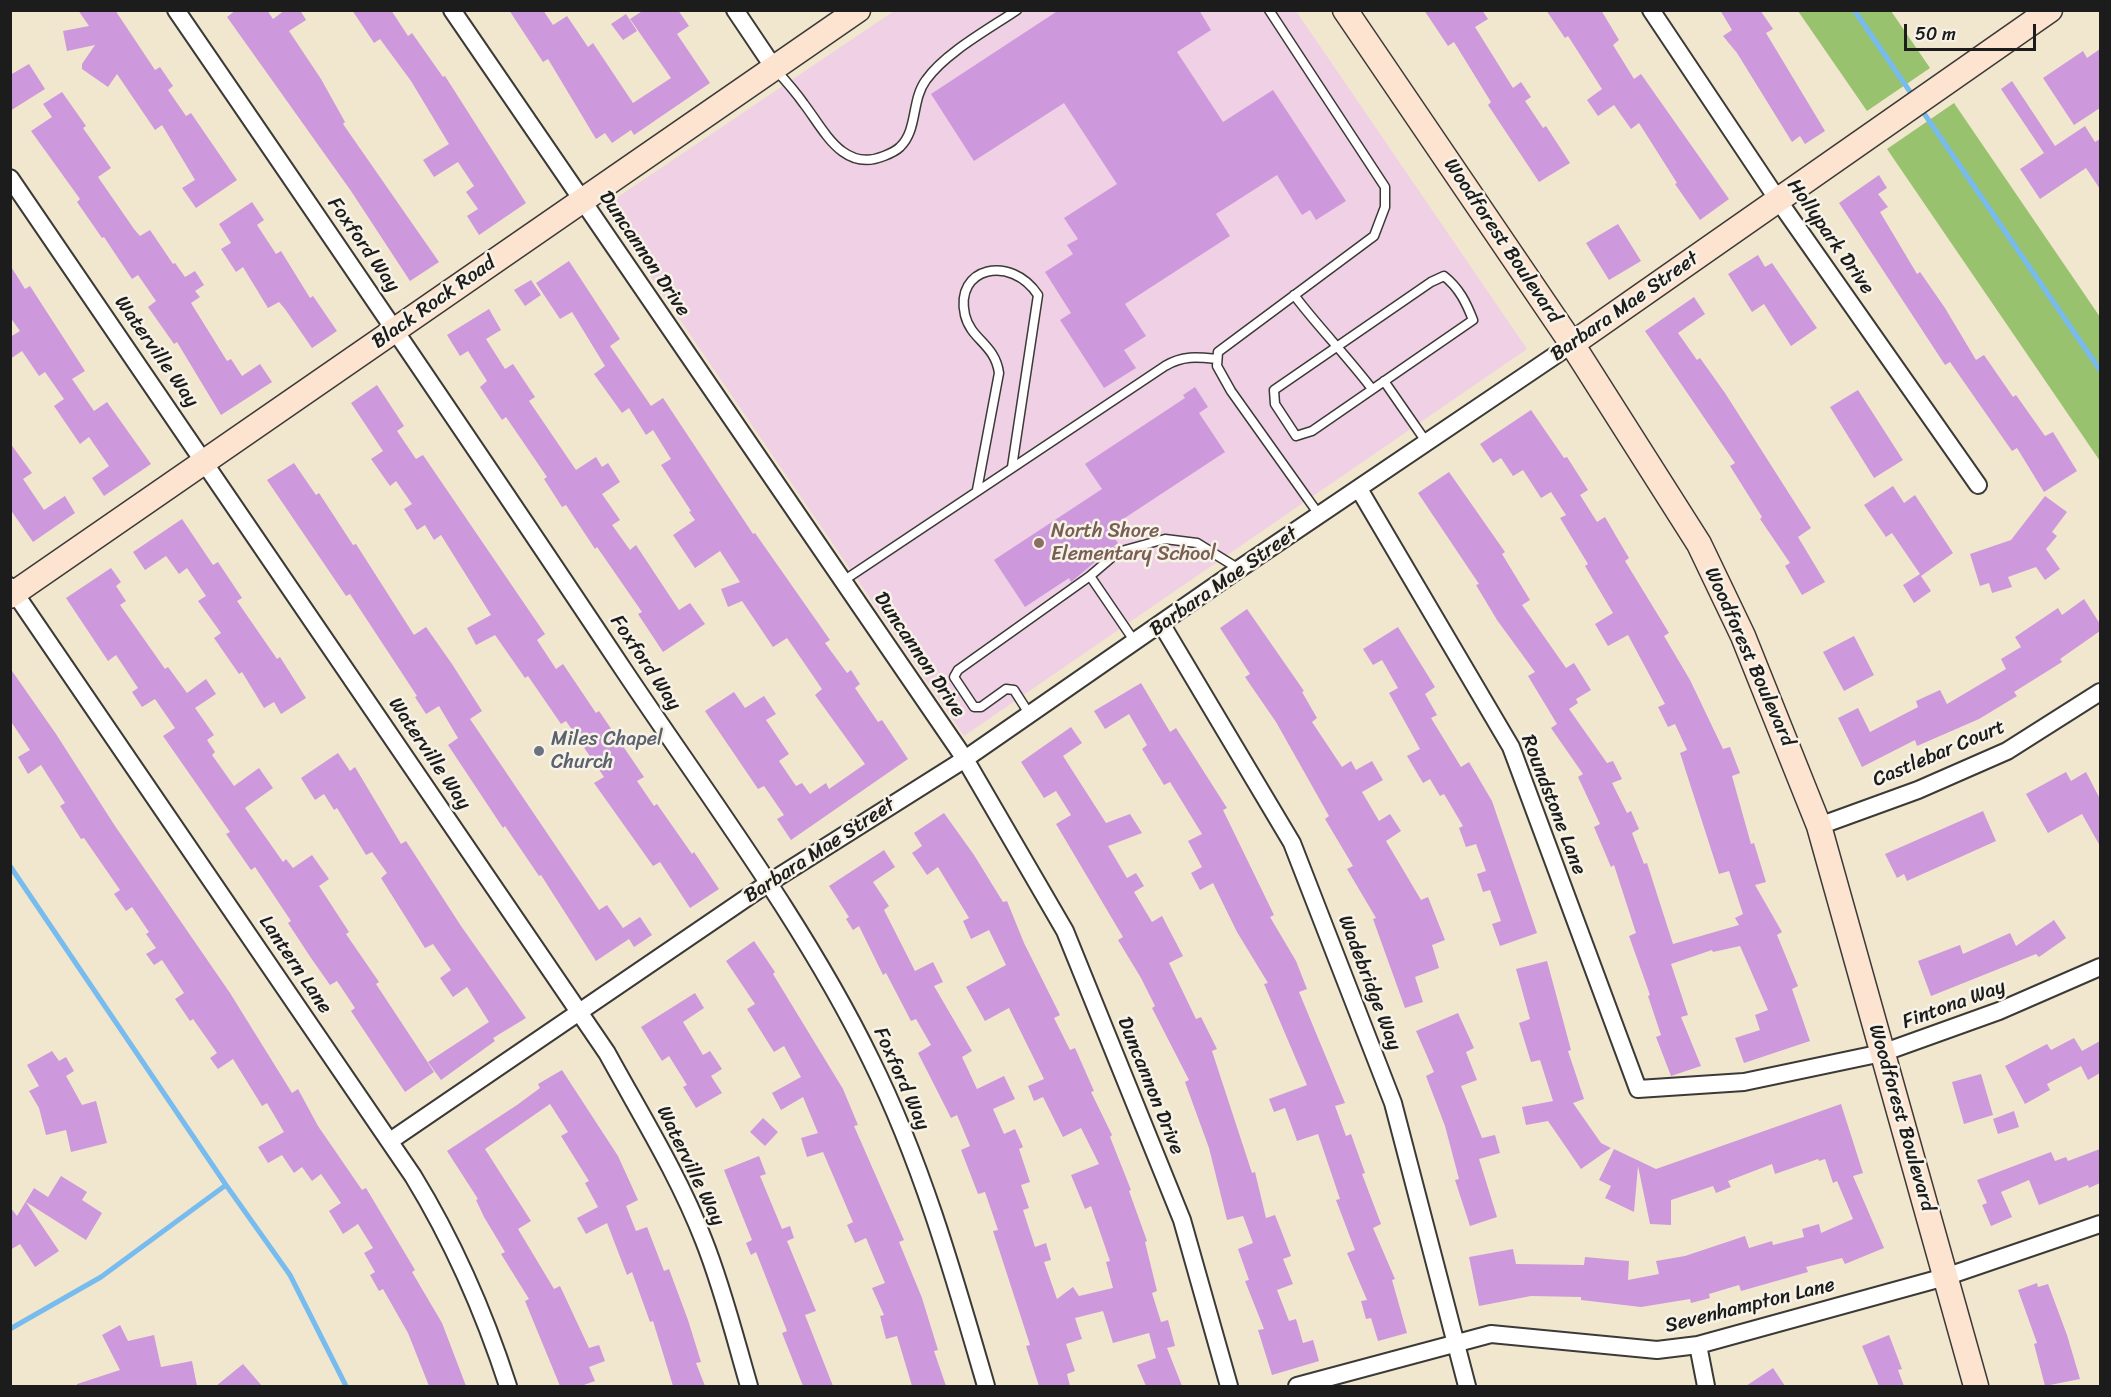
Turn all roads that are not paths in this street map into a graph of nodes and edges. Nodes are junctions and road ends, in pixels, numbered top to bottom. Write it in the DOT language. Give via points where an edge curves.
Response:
graph roads {
  1 [pos="176,10"];
  2 [pos="452,10"];
  3 [pos="735,10"];
  4 [pos="858,10"];
  5 [pos="1017,10"];
  6 [pos="1269,10"];
  7 [pos="1345,10"];
  8 [pos="1651,10"];
  9 [pos="2050,10"];
  10 [pos="774,68"];
  11 [pos="10,178"];
  12 [pos="582,200"];
  13 [pos="1778,200"];
  14 [pos="1294,295"];
  15 [pos="396,329"];
  16 [pos="1572,344"];
  17 [pos="1339,346"];
  18 [pos="1217,359"];
  19 [pos="1384,381"];
  20 [pos="1371,389"];
  21 [pos="1427,443"];
  22 [pos="205,460"];
  23 [pos="1012,467"];
  24 [pos="1978,485"];
  25 [pos="1359,489"];
  26 [pos="977,490"];
  27 [pos="1320,516"];
  28 [pos="1239,569"];
  29 [pos="1090,576"];
  30 [pos="843,581"];
  31 [pos="12,592"];
  32 [pos="1162,625"];
  33 [pos="1135,643"];
  34 [pos="2100,692"];
  35 [pos="1030,715"];
  36 [pos="965,759"];
  37 [pos="1819,826"];
  38 [pos="767,884"];
  39 [pos="2100,966"];
  40 [pos="579,1012"];
  41 [pos="1882,1053"];
  42 [pos="1638,1089"];
  43 [pos="390,1141"];
  44 [pos="2100,1224"];
  45 [pos="1945,1277"];
  46 [pos="1455,1344"];
  47 [pos="1698,1345"];
  48 [pos="508,1386"];
  49 [pos="749,1386"];
  50 [pos="986,1386"];
  51 [pos="1229,1386"];
  52 [pos="1297,1386"];
  53 [pos="1467,1386"];
  54 [pos="1706,1386"];
  55 [pos="1976,1386"];
  1 -- 15 [label="street, Foxford Way"];
  2 -- 12 [label="street, Duncannon Drive"];
  3 -- 10 [label="street"];
  4 -- 10 [label="street, Black Rock Road"];
  5 -- 10 [label="lane" via="972,40 925,80 914,104 912,128 900,147 873,160 844,154"];
  6 -- 14 [label="lane" via="1385,187 1385,207 1374,236"];
  7 -- 16 [label="street, Woodforest Boulevard"];
  8 -- 13 [label="street, Hollypark Drive"];
  9 -- 13 [label="street, Barbara Mae Street"];
  10 -- 12 [label="street, Black Rock Road"];
  11 -- 22 [label="street, Waterville Way"];
  12 -- 15 [label="street, Black Rock Road"];
  12 -- 30 [label="street, Duncannon Drive"];
  13 -- 16 [label="street, Barbara Mae Street"];
  13 -- 24 [label="street, Hollypark Drive"];
  14 -- 17 [label="lane" via="1322,332"];
  14 -- 18 [label="lane" via="1218,352"];
  15 -- 22 [label="street, Black Rock Road"];
  15 -- 38 [label="street, Foxford Way"];
  16 -- 21 [label="street, Barbara Mae Street"];
  16 -- 37 [label="street, Woodforest Boulevard" via="1699,544 1743,636"];
  17 -- 19 [label="lane" via="1444,276 1467,303 1473,320"];
  17 -- 20 [label="lane"];
  17 -- 20 [label="lane" via="1274,390 1275,404 1296,436 1312,431"];
  18 -- 23 [label="lane" via="1177,359"];
  18 -- 27 [label="lane" via="1231,391"];
  19 -- 20 [label="lane"];
  19 -- 21 [label="lane"];
  21 -- 25 [label="street, Barbara Mae Street"];
  22 -- 31 [label="street, Black Rock Road"];
  22 -- 40 [label="street, Waterville Way"];
  23 -- 26 [label="lane"];
  23 -- 26 [label="lane" via="1038,295 1029,282 1001,269 983,273 969,284 964,299 972,332 997,358 999,373"];
  25 -- 27 [label="street, Barbara Mae Street"];
  25 -- 42 [label="street, Roundstone Lane" via="1511,747"];
  26 -- 30 [label="lane"];
  27 -- 28 [label="street, Barbara Mae Street"];
  28 -- 29 [label="lane" via="1197,543 1165,539 1118,552"];
  28 -- 32 [label="street, Barbara Mae Street"];
  29 -- 33 [label="lane"];
  29 -- 35 [label="lane" via="958,670 954,677 974,707 981,707 1006,689 1014,690"];
  30 -- 36 [label="street, Duncannon Drive"];
  31 -- 43 [label="street, Lantern Lane"];
  32 -- 33 [label="street, Barbara Mae Street"];
  32 -- 46 [label="street, Wadebridge Way" via="1292,843 1393,1102"];
  33 -- 35 [label="street, Barbara Mae Street"];
  34 -- 37 [label="street, Castlebar Court" via="2007,751 1918,790"];
  35 -- 36 [label="street, Barbara Mae Street"];
  36 -- 38 [label="street, Barbara Mae Street"];
  36 -- 51 [label="street, Duncannon Drive" via="1065,931 1182,1220"];
  37 -- 41 [label="street, Woodforest Boulevard"];
  38 -- 40 [label="street, Barbara Mae Street"];
  38 -- 50 [label="street, Foxford Way" via="838,996 902,1128 929,1200"];
  39 -- 41 [label="street, Fintona Way" via="1999,1011"];
  40 -- 43 [label="street, Barbara Mae Street"];
  40 -- 49 [label="street, Waterville Way" via="607,1053 683,1194 721,1287"];
  41 -- 42 [label="street, Fintona Way" via="1744,1082"];
  41 -- 45 [label="street, Woodforest Boulevard"];
  43 -- 48 [label="street, Lantern Lane" via="441,1221 475,1293"];
  44 -- 45 [label="street, Sevenhampton Lane"];
  45 -- 47 [label="street, Sevenhampton Lane"];
  45 -- 55 [label="street, Woodforest Boulevard"];
  46 -- 47 [label="street, Sevenhampton Lane" via="1491,1334 1657,1350"];
  46 -- 52 [label="street, Sevenhampton Lane"];
  46 -- 53 [label="street, Wadebridge Way"];
  47 -- 54 [label="street"];
}
